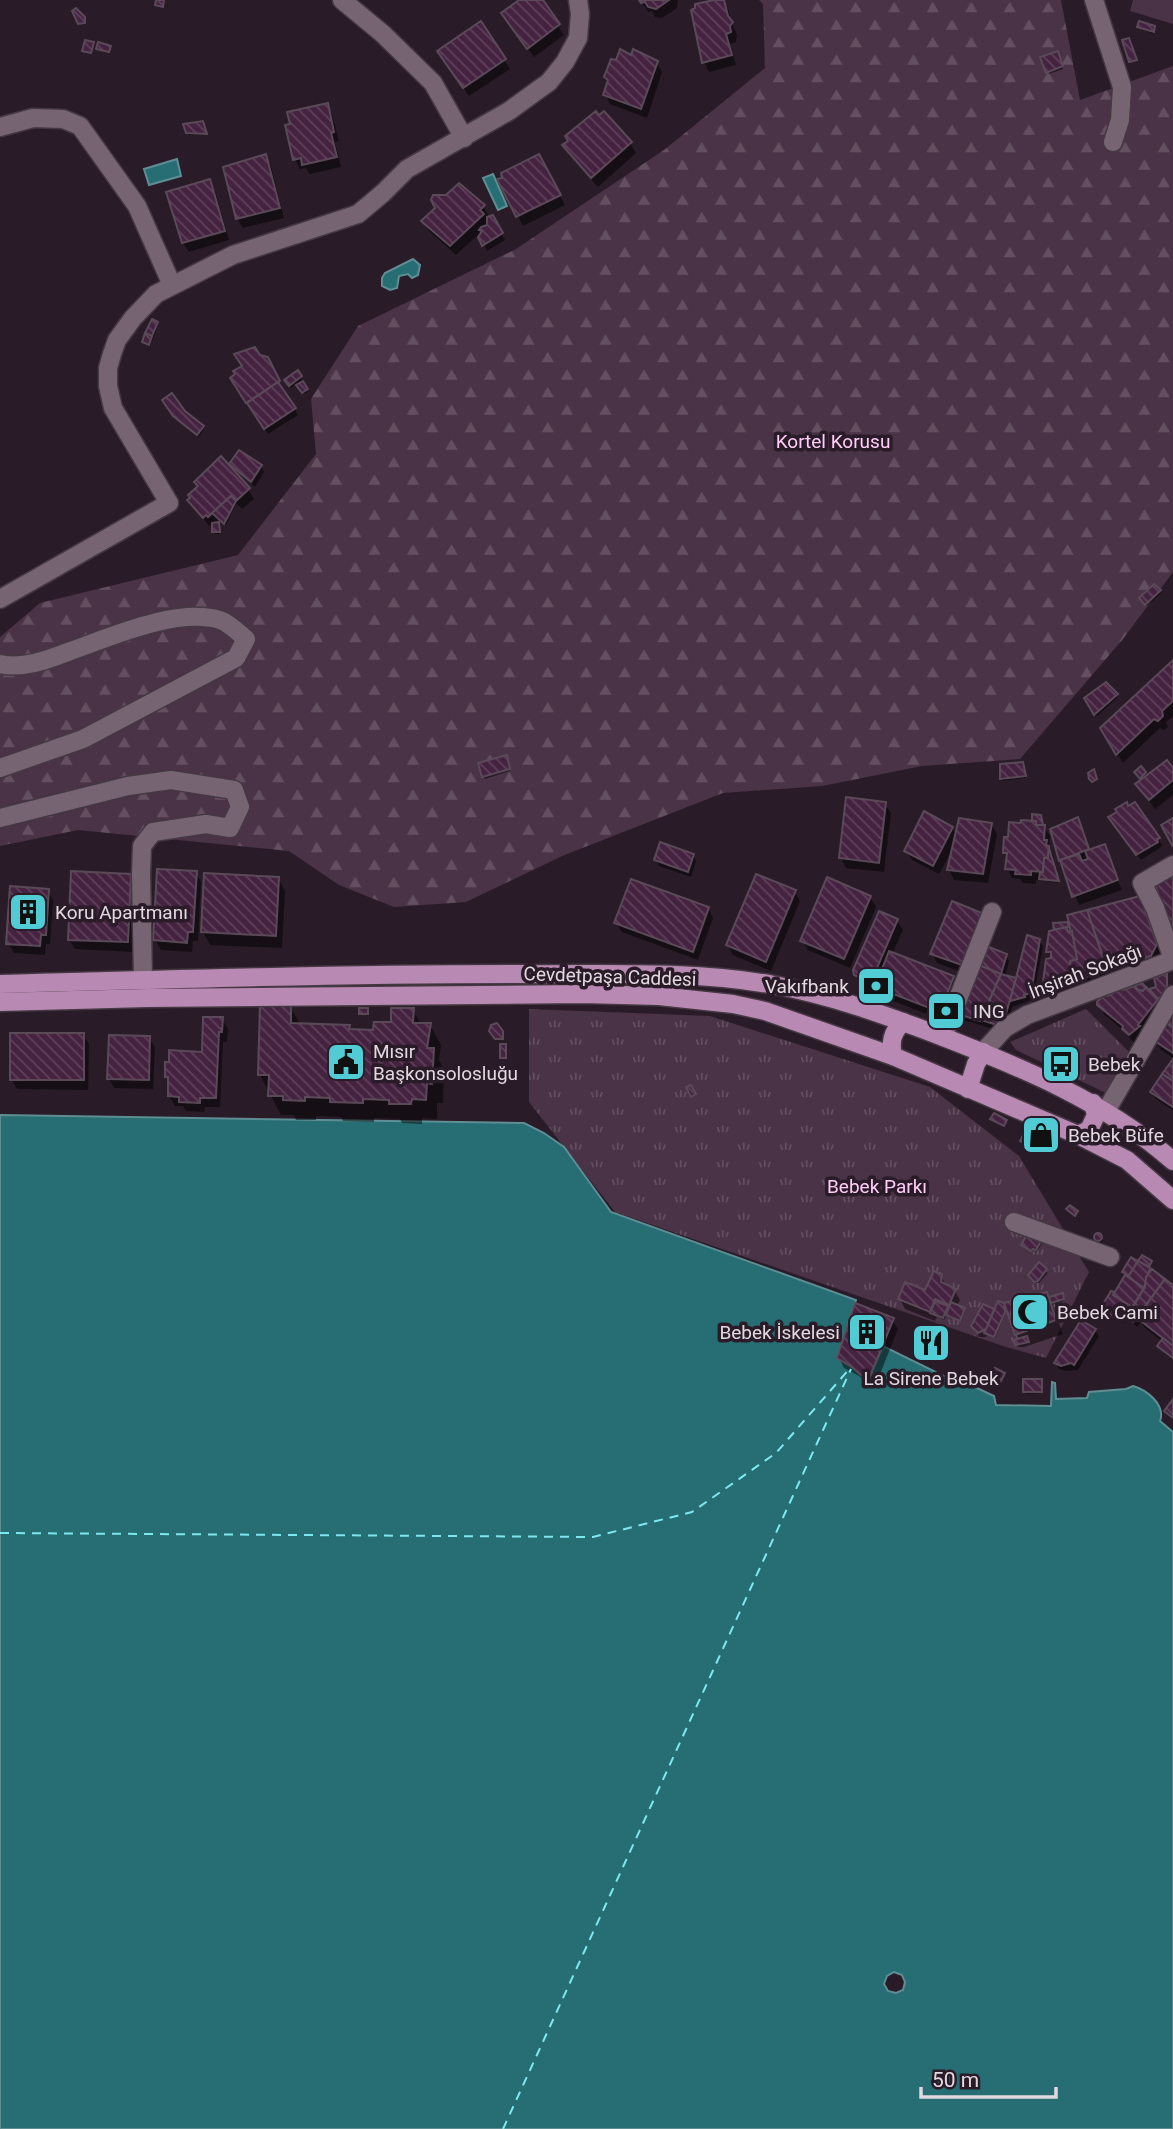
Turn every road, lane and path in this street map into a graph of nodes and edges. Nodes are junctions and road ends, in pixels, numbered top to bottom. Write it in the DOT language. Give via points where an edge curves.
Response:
graph roads {
  1 [pos="342,0"];
  2 [pos="578,0"];
  3 [pos="1094,0"];
  4 [pos="0,127"];
  5 [pos="464,138"];
  6 [pos="1113,142"];
  7 [pos="172,285"];
  8 [pos="0,599"];
  9 [pos="0,664"];
  10 [pos="0,768"];
  11 [pos="0,818"];
  12 [pos="1173,865"];
  13 [pos="992,912"];
  14 [pos="1173,959"];
  15 [pos="143,980"];
  16 [pos="0,984"];
  17 [pos="1173,995"];
  18 [pos="0,1002"];
  19 [pos="903,1022"];
  20 [pos="943,1037"];
  21 [pos="983,1052"];
  22 [pos="893,1056"];
  23 [pos="968,1089"];
  24 [pos="1100,1107"];
  25 [pos="1078,1135"];
  26 [pos="1170,1153"];
  27 [pos="1146,1175"];
  28 [pos="1173,1200"];
  29 [pos="1014,1222"];
  30 [pos="1110,1256"];
  1 -- 5 [label="street" via="433,83"];
  2 -- 5 [label="street" via="578,38 549,82"];
  3 -- 6 [label="street" via="1122,87"];
  4 -- 7 [label="street" via="33,118 63,119 79,125 137,206"];
  5 -- 7 [label="street" via="407,169 358,214 233,255"];
  7 -- 8 [label="street" via="156,293 133,318 117,340 108,368 113,408 169,502"];
  9 -- 10 [label="street" via="40,663 134,628 194,616 223,620 246,639 236,658 83,739"];
  11 -- 15 [label="street" via="171,780 234,790 240,807 230,828 206,824 153,832 142,846"];
  12 -- 14 [label="street" via="1142,883"];
  13 -- 20 [label="street"];
  14 -- 21 [label="street, İnşirah Sokağı" via="1027,1015 1004,1028"];
  15 -- 16 [label="main road, Cevdetpaşa Caddesi"];
  15 -- 19 [label="main road, Cevdetpaşa Caddesi" via="462,974 700,976 802,991"];
  17 -- 24 [label="street"];
  18 -- 22 [label="main road, Cevdetpaşa Caddesi" via="406,994 659,996 765,1011"];
  19 -- 20 [label="main road, Cevdetpaşa Caddesi"];
  19 -- 22 [label="main road" via="893,1035"];
  20 -- 21 [label="main road, Cevdetpaşa Caddesi"];
  21 -- 23 [label="main road"];
  21 -- 24 [label="main road, Cevdetpaşa Caddesi"];
  22 -- 23 [label="main road, Cevdetpaşa Caddesi"];
  23 -- 25 [label="main road, Cevdetpaşa Caddesi"];
  24 -- 25 [label="main road" via="1089,1130"];
  24 -- 26 [label="main road, Cevdetpaşa Caddesi"];
  25 -- 27 [label="main road, Cevdetpaşa Caddesi"];
  26 -- 27 [label="main road"];
  27 -- 28 [label="main road, Cevdetpaşa Caddesi"];
  29 -- 30 [label="street"];
}
